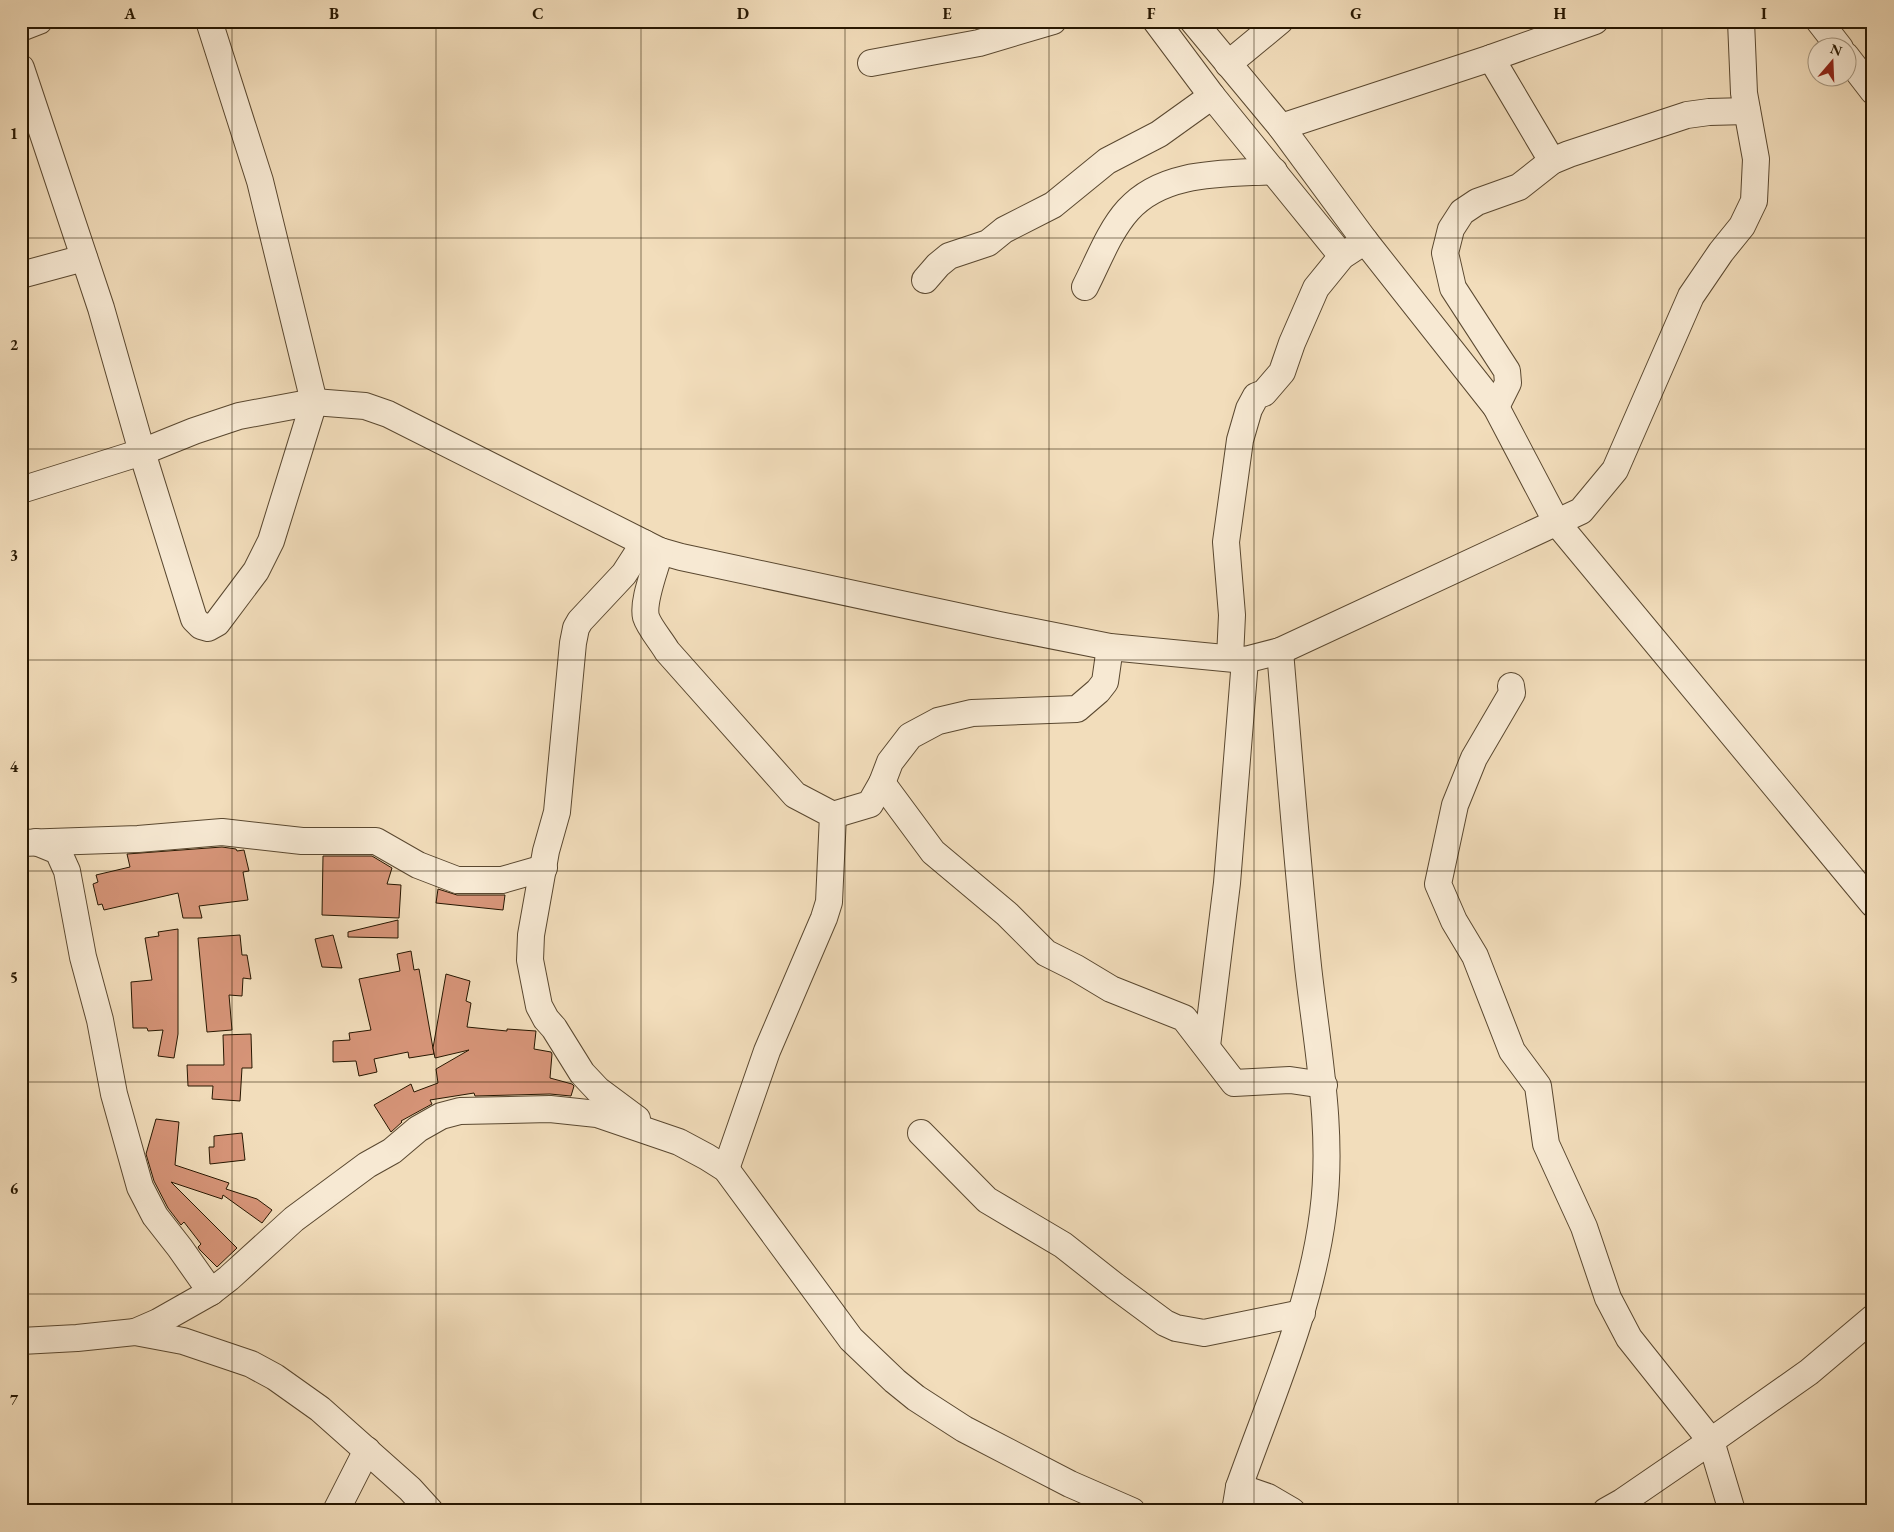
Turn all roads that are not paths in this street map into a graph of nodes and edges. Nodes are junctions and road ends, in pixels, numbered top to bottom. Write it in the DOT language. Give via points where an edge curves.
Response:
graph roads {
  1 [pos="39,21"];
  2 [pos="208,21"];
  3 [pos="1053,21"];
  4 [pos="1156,21"];
  5 [pos="1193,21"];
  6 [pos="1280,21"];
  7 [pos="1595,21"];
  8 [pos="1741,21"];
  9 [pos="1819,21"];
  10 [pos="21,28"];
  11 [pos="1832,38"];
  12 [pos="1491,58"];
  13 [pos="871,64"];
  14 [pos="1228,64"];
  15 [pos="21,68"];
  16 [pos="1856,69"];
  17 [pos="1873,90"];
  18 [pos="1212,96"];
  19 [pos="1747,112"];
  20 [pos="1281,127"];
  21 [pos="1552,161"];
  22 [pos="1274,171"];
  23 [pos="1365,242"];
  24 [pos="1342,256"];
  25 [pos="84,258"];
  26 [pos="21,275"];
  27 [pos="926,280"];
  28 [pos="1085,287"];
  29 [pos="314,402"];
  30 [pos="1496,406"];
  31 [pos="142,452"];
  32 [pos="21,490"];
  33 [pos="1557,523"];
  34 [pos="652,547"];
  35 [pos="1110,646"];
  36 [pos="1280,651"];
  37 [pos="1237,659"];
  38 [pos="1511,686"];
  39 [pos="882,783"];
  40 [pos="833,815"];
  41 [pos="29,843"];
  42 [pos="544,868"];
  43 [pos="1873,904"];
  44 [pos="1207,1046"];
  45 [pos="1324,1085"];
  46 [pos="921,1133"];
  47 [pos="653,1134"];
  48 [pos="726,1169"];
  49 [pos="211,1292"];
  50 [pos="1302,1313"];
  51 [pos="1873,1318"];
  52 [pos="135,1332"];
  53 [pos="21,1341"];
  54 [pos="1711,1441"];
  55 [pos="368,1450"];
  56 [pos="1237,1499"];
  57 [pos="336,1511"];
  58 [pos="430,1511"];
  59 [pos="1132,1511"];
  60 [pos="1292,1511"];
  61 [pos="1606,1511"];
  62 [pos="1732,1511"];
  1 -- 10 [label="street"];
  2 -- 29 [label="street" via="260,181"];
  3 -- 13 [label="street" via="979,43"];
  4 -- 18 [label="street"];
  5 -- 14 [label="street"];
  6 -- 14 [label="street"];
  7 -- 12 [label="street"];
  8 -- 19 [label="street"];
  9 -- 11 [label="street"];
  12 -- 20 [label="street"];
  12 -- 21 [label="street"];
  14 -- 20 [label="street"];
  15 -- 25 [label="street"];
  16 -- 17 [label="street"];
  18 -- 22 [label="street"];
  18 -- 27 [label="street" via="1159,134 1107,161 1053,205 1004,230 988,243 949,256"];
  19 -- 21 [label="street" via="1687,115"];
  19 -- 33 [label="street" via="1756,159 1754,202 1742,226 1691,296 1615,470 1581,511"];
  20 -- 23 [label="street"];
  21 -- 30 [label="street" via="1519,187 1477,202 1462,212 1451,229 1445,253 1453,288 1507,371 1508,383"];
  22 -- 24 [label="street"];
  22 -- 28 [label="street" via="1190,176 1149,194 1129,209 1119,223"];
  23 -- 24 [label="street"];
  23 -- 30 [label="street"];
  24 -- 37 [label="street" via="1316,288 1282,372 1264,393 1256,396 1249,408 1240,440 1226,542"];
  25 -- 26 [label="street"];
  25 -- 31 [label="street"];
  29 -- 31 [label="street" via="220,421"];
  29 -- 31 [label="street" via="269,548 256,571 212,627 200,626 194,619"];
  29 -- 34 [label="street" via="365,406 388,414"];
  30 -- 33 [label="street"];
  31 -- 32 [label="street"];
  33 -- 36 [label="street"];
  33 -- 43 [label="street"];
  34 -- 35 [label="street" via="845,593"];
  34 -- 40 [label="street" via="646,618 667,651 795,796"];
  34 -- 42 [label="street" via="576,628 557,812"];
  35 -- 37 [label="street"];
  35 -- 39 [label="street" via="1105,682 1077,709 972,713 938,721 910,736 890,762"];
  36 -- 37 [label="street"];
  36 -- 45 [label="street" via="1306,939"];
  37 -- 44 [label="street" via="1227,882"];
  38 -- 54 [label="street" via="1512,693 1474,758 1455,805 1438,884 1474,956 1512,1051 1538,1086 1546,1144 1584,1227 1608,1298 1630,1338"];
  39 -- 40 [label="street" via="870,804"];
  39 -- 44 [label="street" via="934,852 1007,914 1046,954 1111,989 1184,1018"];
  40 -- 48 [label="street" via="829,902 767,1051"];
  41 -- 42 [label="street" via="222,832 302,841 376,841 418,865 457,880 502,880"];
  41 -- 49 [label="street" via="58,851 68,871 82,957 140,1187 155,1216"];
  42 -- 47 [label="street" via="530,953 540,1006 582,1073"];
  44 -- 45 [label="street" via="1234,1083 1290,1080"];
  45 -- 50 [label="street" via="1327,1148 1324,1212"];
  46 -- 50 [label="street" via="988,1200 1063,1245 1165,1323 1204,1333"];
  47 -- 48 [label="street" via="679,1142"];
  47 -- 49 [label="street" via="597,1114 550,1109 460,1111 441,1116 418,1129 392,1151 367,1165 294,1219"];
  48 -- 59 [label="street" via="851,1340 895,1381 964,1429 1070,1484"];
  49 -- 52 [label="street"];
  50 -- 56 [label="street"];
  51 -- 54 [label="street" via="1809,1372"];
  52 -- 53 [label="street"];
  52 -- 55 [label="street" via="183,1341 251,1364 304,1397"];
  54 -- 61 [label="street"];
  54 -- 62 [label="street"];
  55 -- 57 [label="street"];
  55 -- 58 [label="street"];
  56 -- 60 [label="street" via="1268,1497"];
}
